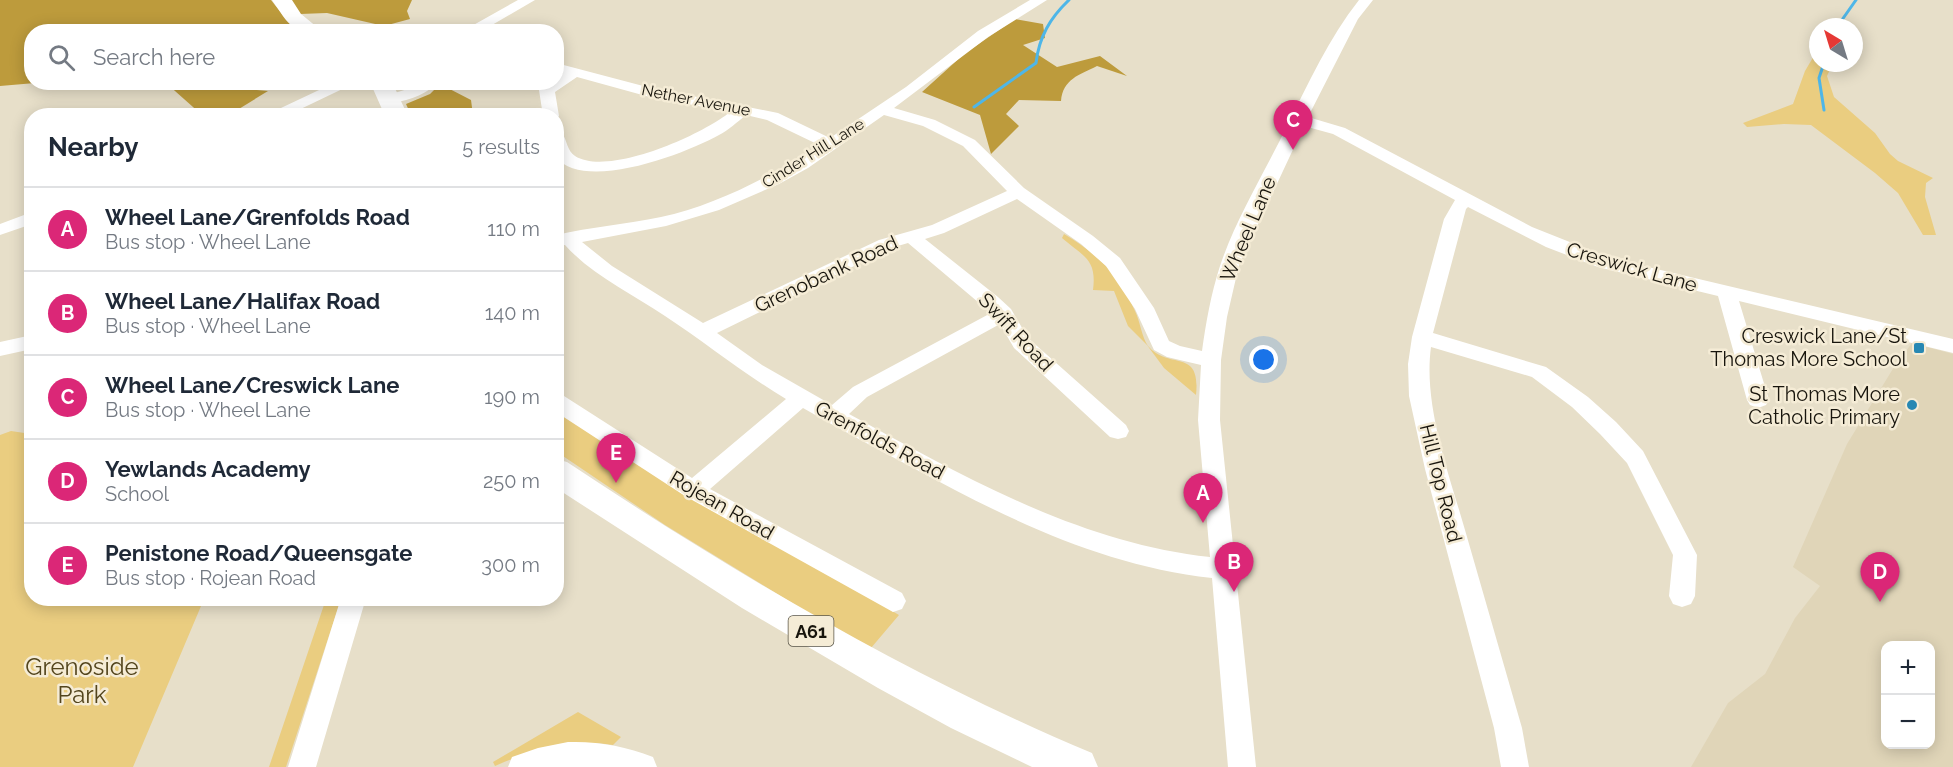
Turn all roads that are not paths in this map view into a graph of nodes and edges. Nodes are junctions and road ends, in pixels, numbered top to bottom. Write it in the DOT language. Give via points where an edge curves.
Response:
graph roads {
  1 [pos="282,0"];
  2 [pos="528,0"];
  3 [pos="1040,0"];
  4 [pos="1366,0"];
  5 [pos="302,24"];
  6 [pos="483,24"];
  7 [pos="564,69"];
  8 [pos="575,72"];
  9 [pos="564,79"];
  10 [pos="332,90"];
  11 [pos="419,90"];
  12 [pos="547,90"];
  13 [pos="390,99"];
  14 [pos="290,108"];
  15 [pos="550,108"];
  16 [pos="743,110"];
  17 [pos="882,110"];
  18 [pos="1298,119"];
  19 [pos="830,144"];
  20 [pos="564,155"];
  21 [pos="1018,192"];
  22 [pos="1466,200"];
  23 [pos="24,220"];
  24 [pos="0,230"];
  25 [pos="910,237"];
  26 [pos="564,240"];
  27 [pos="564,241"];
  28 [pos="1727,293"];
  29 [pos="1004,314"];
  30 [pos="702,332"];
  31 [pos="1422,337"];
  32 [pos="24,344"];
  33 [pos="1953,346"];
  34 [pos="0,349"];
  35 [pos="1211,360"];
  36 [pos="801,398"];
  37 [pos="1758,400"];
  38 [pos="564,406"];
  39 [pos="833,416"];
  40 [pos="1118,431"];
  41 [pos="564,477"];
  42 [pos="693,490"];
  43 [pos="1223,569"];
  44 [pos="1682,596"];
  45 [pos="893,601"];
  46 [pos="352,606"];
  47 [pos="302,767"];
  48 [pos="522,767"];
  49 [pos="643,767"];
  50 [pos="1078,767"];
  51 [pos="1242,767"];
  52 [pos="1515,767"];
  1 -- 5 [label="highway"];
  2 -- 6 [label="street"];
  3 -- 17 [label="street, Cinder Hill Lane" via="969,44"];
  4 -- 18 [label="street, Wheel Lane" via="1352,18"];
  7 -- 8 [label="street, Nether Avenue"];
  8 -- 9 [label="street"];
  8 -- 16 [label="street, Nether Avenue"];
  10 -- 14 [label="street"];
  11 -- 13 [label="street"];
  12 -- 15 [label="street"];
  16 -- 19 [label="street, Nether Avenue" via="772,116"];
  16 -- 20 [label="street" via="709,134 611,167 589,168"];
  17 -- 19 [label="street, Cinder Hill Lane"];
  17 -- 21 [label="street" via="929,123 969,143"];
  18 -- 22 [label="street, Creswick Lane" via="1339,131"];
  18 -- 35 [label="street, Wheel Lane" via="1230,265"];
  19 -- 26 [label="street, Cinder Hill Lane" via="773,180 697,211 666,221"];
  21 -- 25 [label="street, Grenobank Road" via="938,229"];
  21 -- 35 [label="street" via="1113,262 1161,345"];
  22 -- 28 [label="street, Creswick Lane" via="1587,257"];
  22 -- 31 [label="street, Hill Top Road" via="1452,219"];
  23 -- 24 [label="street"];
  25 -- 29 [label="street, Swift Road"];
  25 -- 30 [label="street, Grenobank Road" via="872,250"];
  27 -- 30 [label="street, Grenfolds Road"];
  28 -- 33 [label="street, Creswick Lane"];
  28 -- 37 [label="street"];
  29 -- 39 [label="street" via="860,392"];
  29 -- 40 [label="street, Swift Road" via="1021,343"];
  30 -- 36 [label="street, Grenfolds Road"];
  31 -- 44 [label="street" via="1539,372 1608,428 1635,457 1685,555"];
  31 -- 52 [label="street, Hill Top Road" via="1418,364 1420,396"];
  32 -- 34 [label="street"];
  35 -- 43 [label="street, Wheel Lane" via="1209,420"];
  36 -- 39 [label="street, Grenfolds Road"];
  36 -- 42 [label="street"];
  38 -- 42 [label="street, Rojean Road"];
  39 -- 43 [label="street, Grenfolds Road" via="1062,532 1142,559"];
  41 -- 50 [label="highway, A61" via="836,646 1030,747"];
  42 -- 45 [label="street, Rojean Road"];
  43 -- 51 [label="street, Wheel Lane"];
  46 -- 47 [label="street"];
  48 -- 49 [label="street" via="551,758 598,754"];
}
